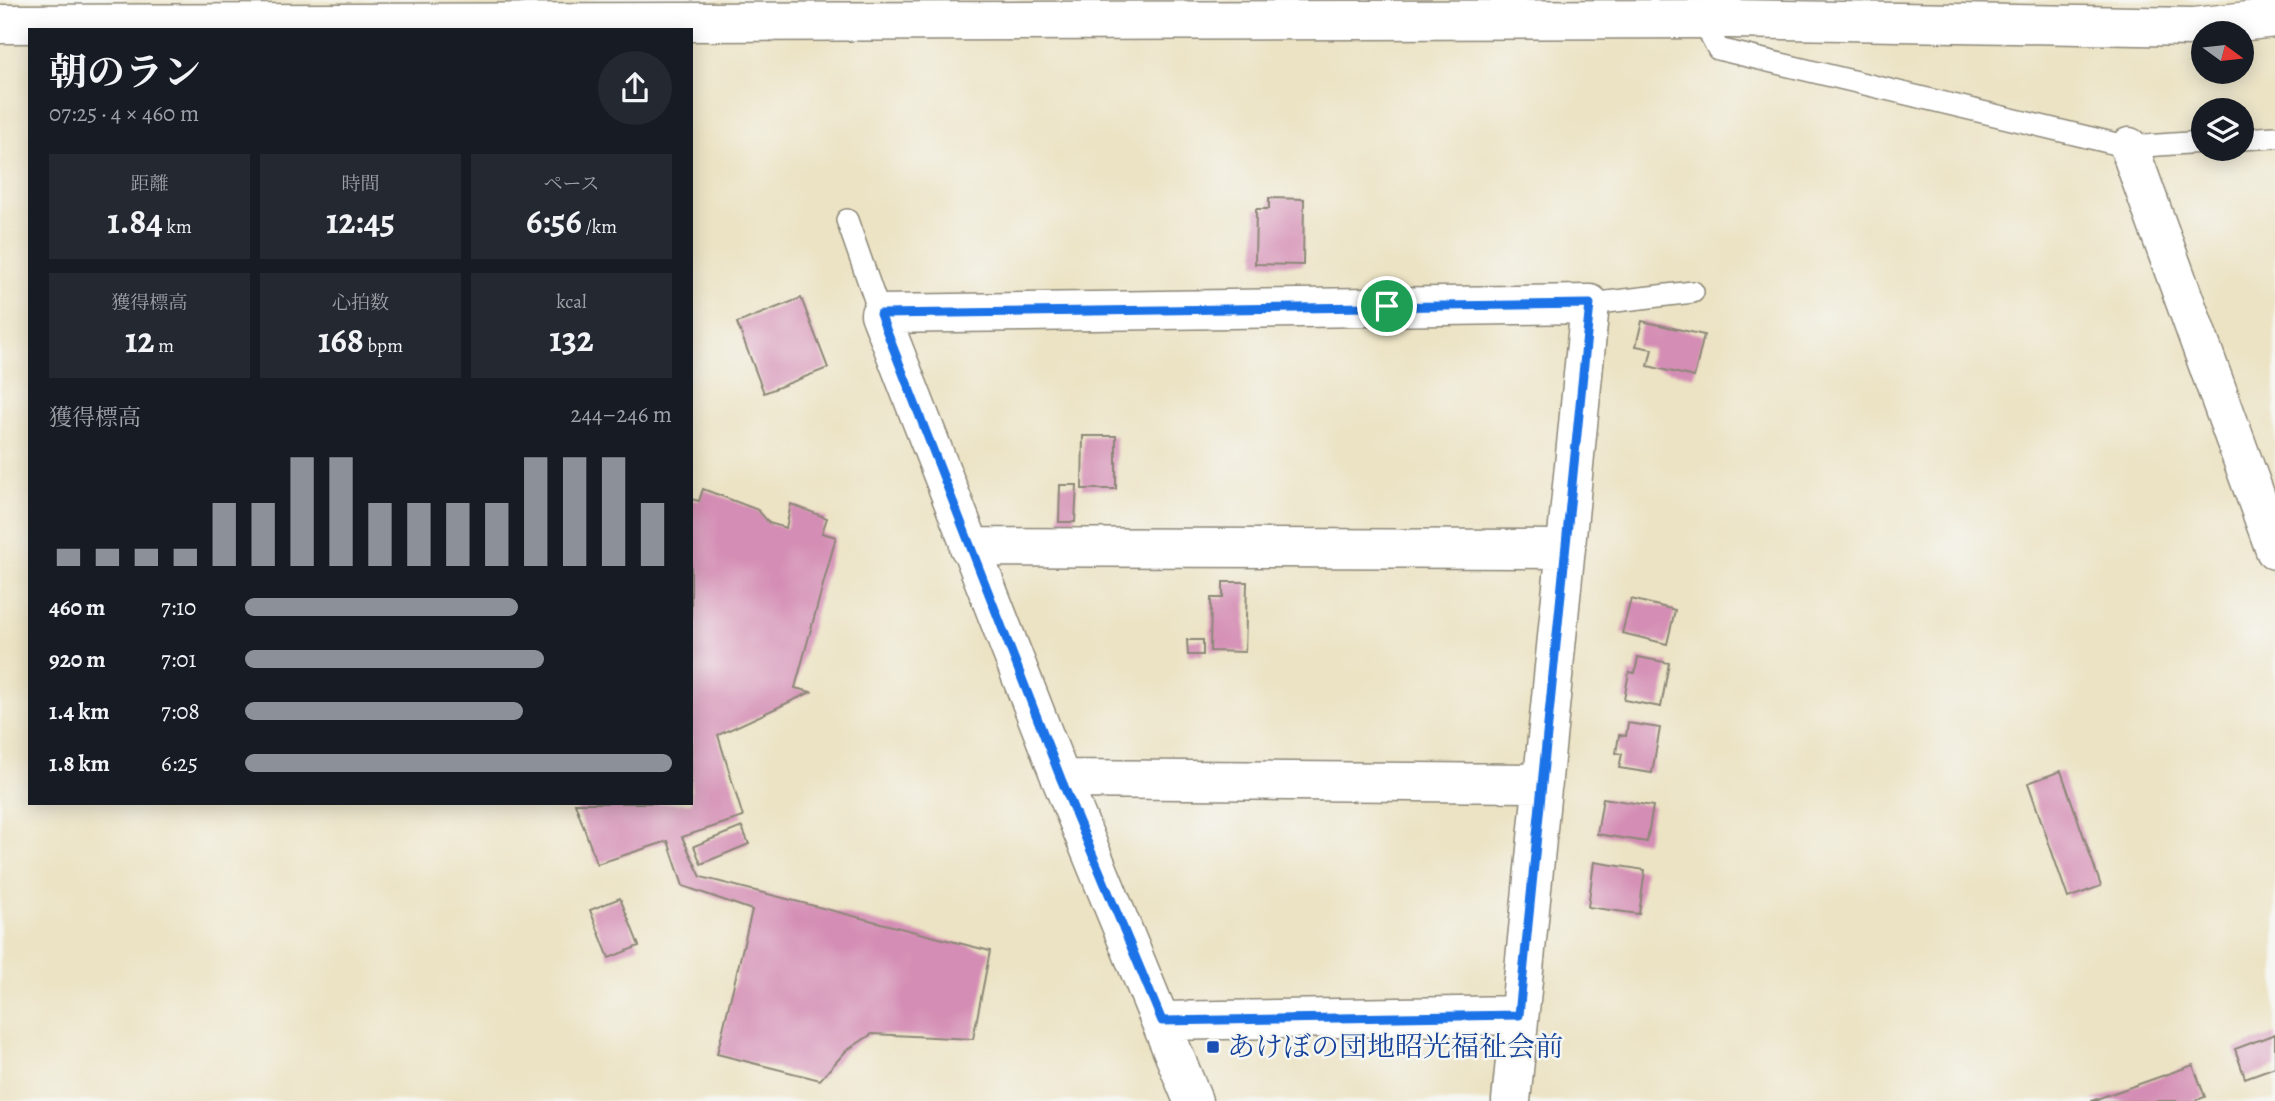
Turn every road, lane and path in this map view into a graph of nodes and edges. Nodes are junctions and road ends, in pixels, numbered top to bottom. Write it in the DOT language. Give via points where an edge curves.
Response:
graph roads {
  1 [pos="2275,18"];
  2 [pos="1702,19"];
  3 [pos="0,24"];
  4 [pos="2275,137"];
  5 [pos="2254,138"];
  6 [pos="2191,143"];
  7 [pos="2129,147"];
  8 [pos="847,220"];
  9 [pos="1693,292"];
  10 [pos="1590,304"];
  11 [pos="880,314"];
  12 [pos="969,547"];
  13 [pos="1566,549"];
  14 [pos="2275,550"];
  15 [pos="1061,779"];
  16 [pos="1543,783"];
  17 [pos="1519,1015"];
  18 [pos="1162,1021"];
  19 [pos="1193,1101"];
  20 [pos="1511,1101"];
  1 -- 2 [label="street" via="2194,27"];
  2 -- 3 [label="street"];
  2 -- 7 [label="lane" via="1718,49"];
  4 -- 5 [label="lane"];
  6 -- 7 [label="lane"];
  7 -- 14 [label="street"];
  8 -- 11 [label="lane"];
  9 -- 10 [label="lane"];
  10 -- 11 [label="street"];
  10 -- 13 [label="street"];
  11 -- 12 [label="street"];
  12 -- 13 [label="street"];
  12 -- 15 [label="street"];
  13 -- 16 [label="street"];
  15 -- 16 [label="street"];
  15 -- 18 [label="street"];
  16 -- 17 [label="street"];
  17 -- 18 [label="street"];
  17 -- 20 [label="street"];
  18 -- 19 [label="street"];
}
